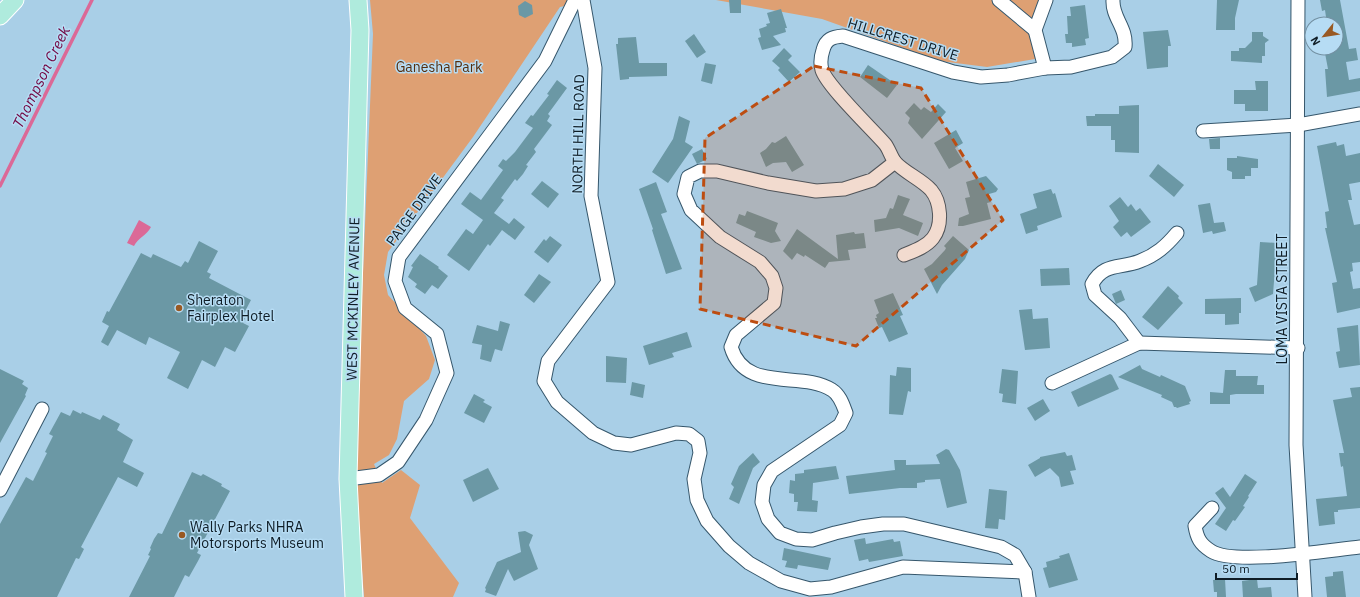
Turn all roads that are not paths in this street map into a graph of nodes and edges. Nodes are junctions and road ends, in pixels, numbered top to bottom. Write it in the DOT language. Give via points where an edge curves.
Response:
graph roads {
  1 [pos="15,0"];
  2 [pos="358,0"];
  3 [pos="575,0"];
  4 [pos="583,0"];
  5 [pos="999,0"];
  6 [pos="1046,0"];
  7 [pos="1113,0"];
  8 [pos="1298,0"];
  9 [pos="0,16"];
  10 [pos="1035,30"];
  11 [pos="1045,68"];
  12 [pos="1360,114"];
  13 [pos="1298,126"];
  14 [pos="1203,131"];
  15 [pos="895,162"];
  16 [pos="1177,233"];
  17 [pos="904,255"];
  18 [pos="1139,343"];
  19 [pos="1298,348"];
  20 [pos="1052,383"];
  21 [pos="42,409"];
  22 [pos="348,479"];
  23 [pos="0,490"];
  24 [pos="1212,508"];
  25 [pos="1360,547"];
  26 [pos="1302,553"];
  27 [pos="1025,572"];
  28 [pos="354,597"];
  29 [pos="1029,597"];
  30 [pos="1306,597"];
  1 -- 9 [label="main road"];
  2 -- 22 [label="main road, WEST MCKINLEY AVENUE" via="360,30"];
  3 -- 22 [label="street, PAIGE DRIVE" via="545,61 399,257 395,281 405,308 437,334 447,373 426,420 398,462 379,475"];
  4 -- 27 [label="street, NORTH HILL ROAD" via="595,68 591,196 608,282 548,361 544,381 557,402 593,432 614,442 631,445 676,433 689,434 693,437 698,441 700,453 694,479 698,500 707,521 729,546 749,563 781,581 810,589 831,587 903,567"];
  5 -- 10 [label="street"];
  6 -- 10 [label="street"];
  7 -- 11 [label="street, HILLCREST DRIVE" via="1118,20 1126,36 1125,47 1112,57 1071,67"];
  8 -- 13 [label="street, LOMA VISTA STREET"];
  10 -- 11 [label="street"];
  11 -- 15 [label="street, HILLCREST DRIVE" via="981,77 953,72 843,36 833,37 825,42 820,57 822,72 886,146"];
  12 -- 13 [label="street"];
  13 -- 14 [label="street"];
  13 -- 19 [label="street, LOMA VISTA STREET"];
  15 -- 17 [label="street" via="930,189 938,199 940,214 933,238 920,248"];
  15 -- 27 [label="street" via="872,180 844,189 816,191 717,171 700,171 688,177 684,194 691,210 720,237 760,262 772,276 776,288 774,303 736,336 731,347 734,357 745,368 764,376 815,383 833,390 843,402 846,413 840,425 772,471 764,485 762,502 768,519 780,533 796,539 812,540 868,526 904,524 1001,547 1015,555"];
  16 -- 18 [label="street" via="1154,255 1139,262 1108,268 1097,274 1092,284 1095,295 1120,318"];
  18 -- 19 [label="street"];
  18 -- 20 [label="street"];
  19 -- 26 [label="street, LOMA VISTA STREET" via="1296,445"];
  21 -- 23 [label="street"];
  22 -- 28 [label="main road, WEST MCKINLEY AVENUE"];
  24 -- 26 [label="street" via="1195,526 1197,539 1211,551 1231,558"];
  25 -- 26 [label="street"];
  26 -- 30 [label="street, LOMA VISTA STREET"];
  27 -- 29 [label="street"];
}
